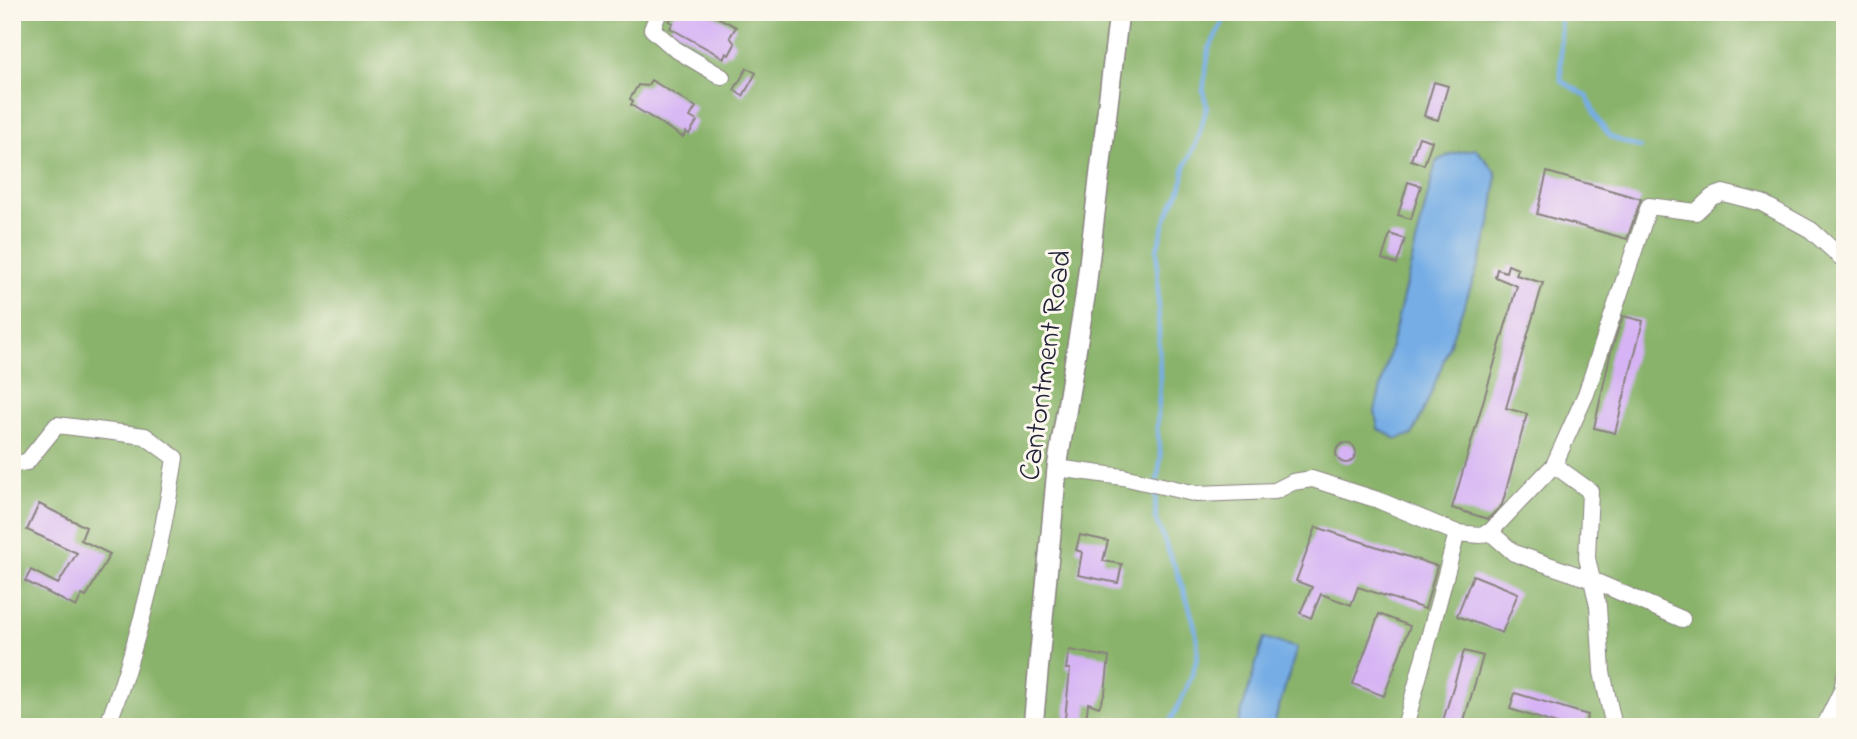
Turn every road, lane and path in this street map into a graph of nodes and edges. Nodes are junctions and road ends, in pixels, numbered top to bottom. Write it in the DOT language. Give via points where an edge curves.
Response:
graph roads {
  1 [pos="659,12"];
  2 [pos="1119,12"];
  3 [pos="722,78"];
  4 [pos="1845,261"];
  5 [pos="12,464"];
  6 [pos="1554,465"];
  7 [pos="1057,468"];
  8 [pos="1490,532"];
  9 [pos="1457,533"];
  10 [pos="1592,580"];
  11 [pos="1682,619"];
  12 [pos="1845,675"];
  13 [pos="107,727"];
  14 [pos="1033,727"];
  15 [pos="1405,727"];
  16 [pos="1614,727"];
  17 [pos="1824,727"];
  1 -- 3 [label="street" via="652,29"];
  2 -- 7 [label="street, Cantontment Road" via="1085,297"];
  4 -- 6 [label="street" via="1811,230 1762,203 1723,193 1696,212 1649,206 1586,394"];
  5 -- 13 [label="street" via="27,462 57,425 145,436 175,458 162,545"];
  6 -- 8 [label="street"];
  6 -- 10 [label="street" via="1590,491 1587,558"];
  7 -- 9 [label="street" via="1197,494 1275,491 1312,479"];
  7 -- 14 [label="street, Cantontment Road"];
  8 -- 9 [label="street"];
  8 -- 10 [label="street" via="1514,554"];
  9 -- 15 [label="street"];
  10 -- 11 [label="street"];
  10 -- 16 [label="street" via="1602,672"];
  12 -- 17 [label="street"];
}
